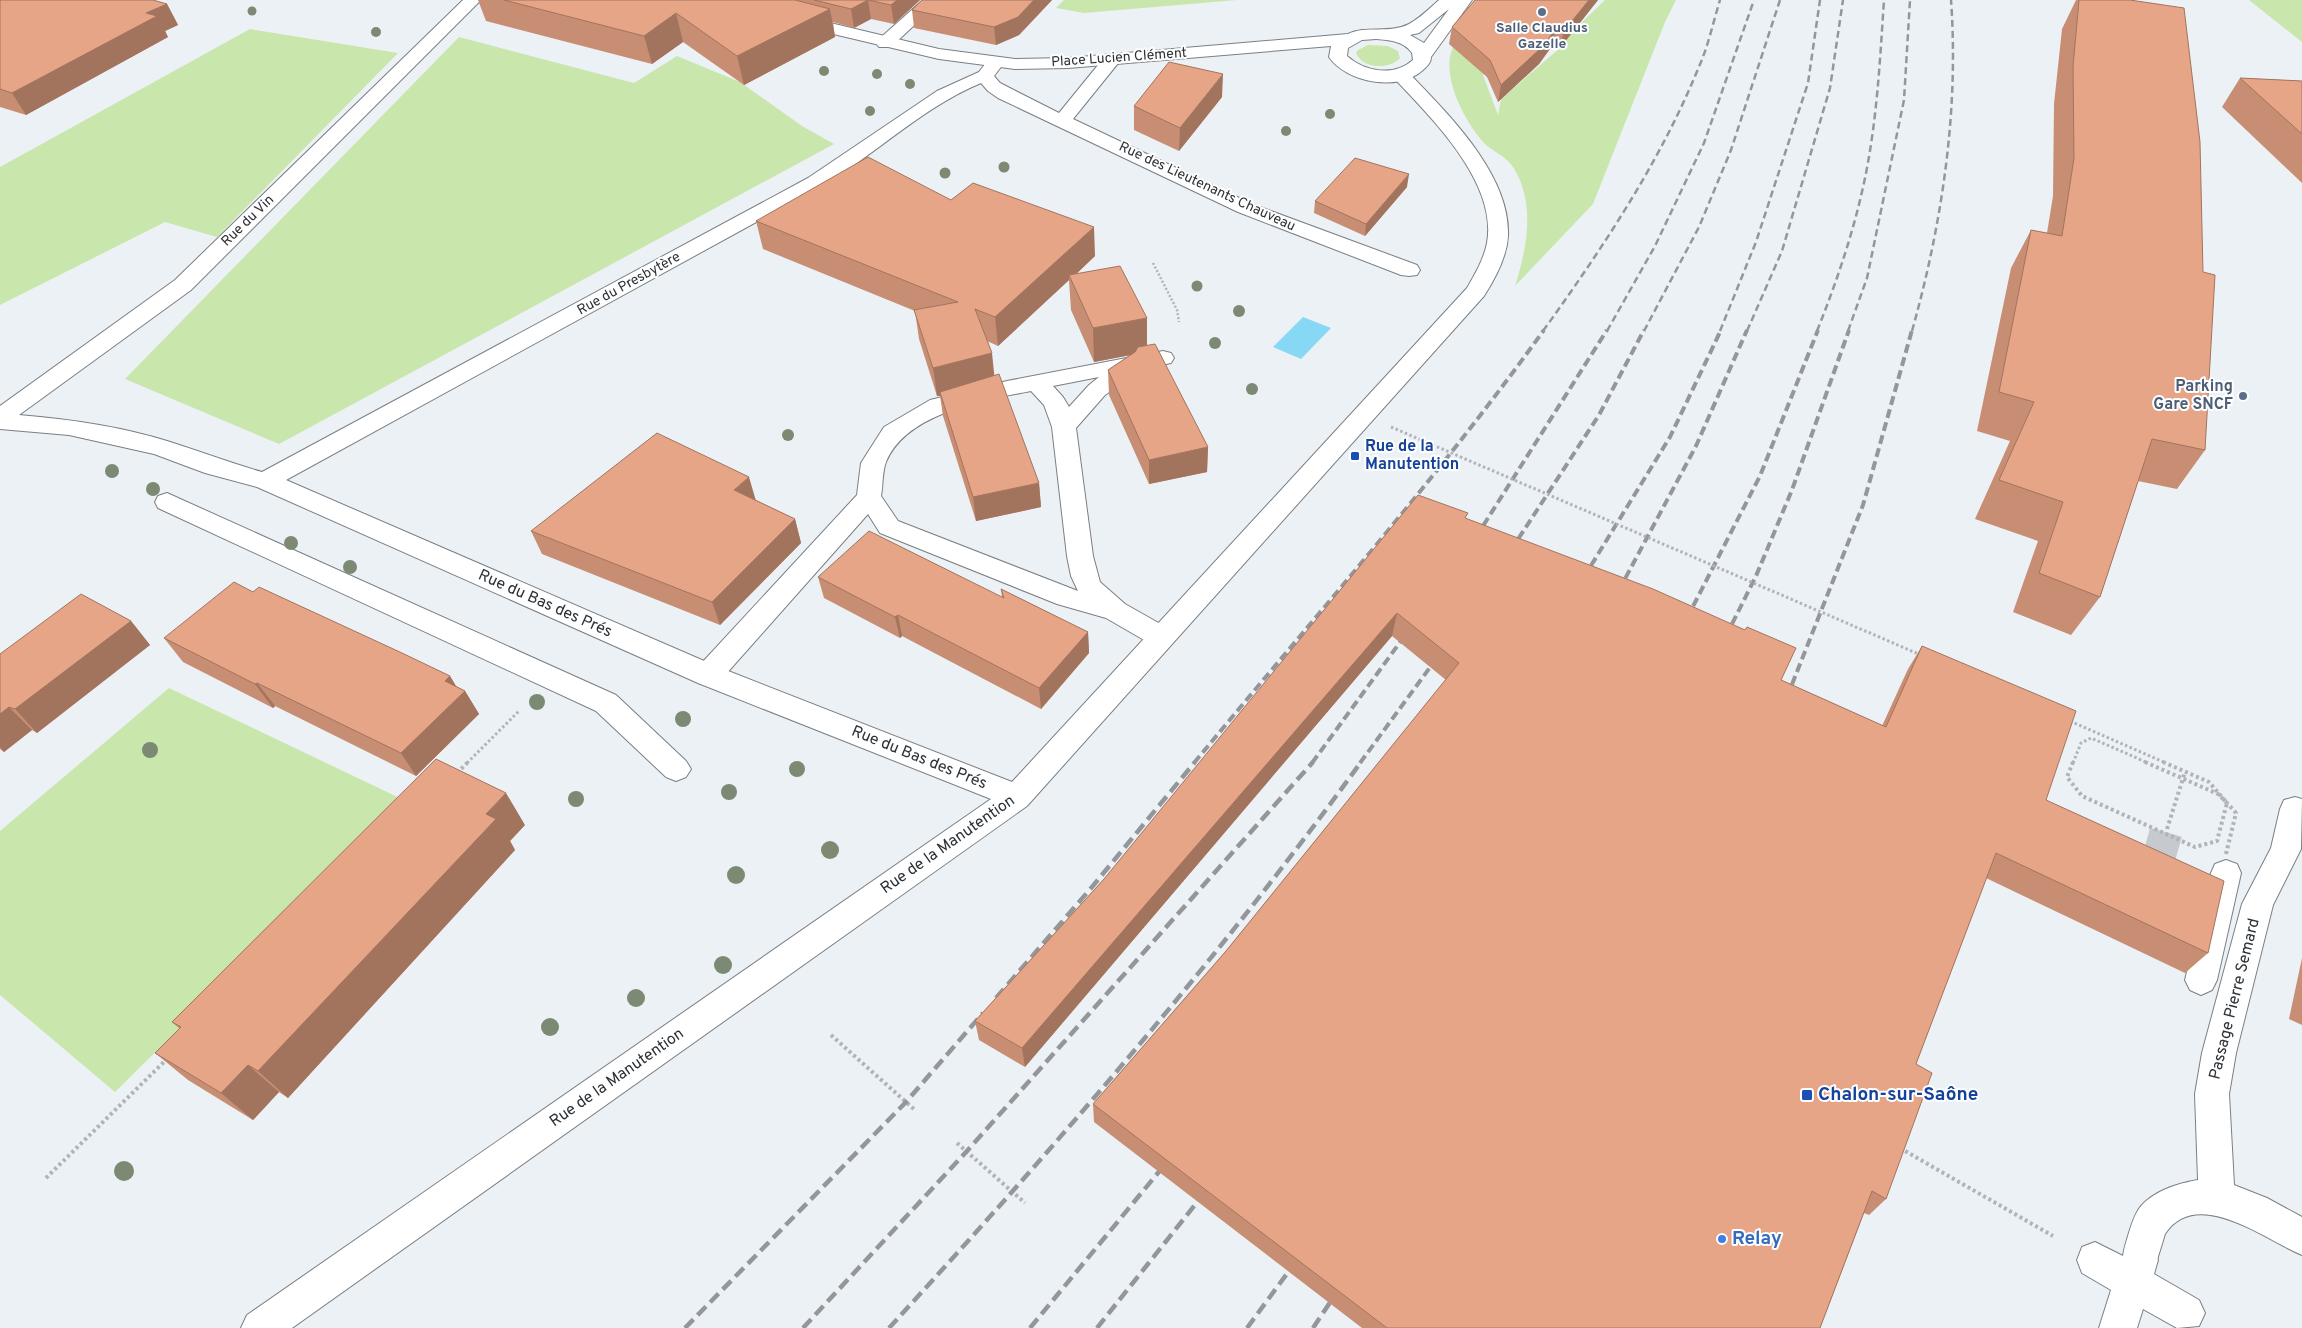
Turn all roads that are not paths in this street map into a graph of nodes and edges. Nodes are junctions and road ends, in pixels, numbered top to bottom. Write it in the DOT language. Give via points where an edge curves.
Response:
graph roads {
  1 [pos="473,0"];
  2 [pos="932,0"];
  3 [pos="1450,0"];
  4 [pos="1464,0"];
  5 [pos="783,17"];
  6 [pos="1382,34"];
  7 [pos="1347,40"];
  8 [pos="885,43"];
  9 [pos="1242,49"];
  10 [pos="1423,55"];
  11 [pos="1113,58"];
  12 [pos="1343,64"];
  13 [pos="990,69"];
  14 [pos="1400,74"];
  15 [pos="1063,120"];
  16 [pos="1409,270"];
  17 [pos="1163,358"];
  18 [pos="1136,364"];
  19 [pos="1036,382"];
  20 [pos="0,417"];
  21 [pos="0,421"];
  22 [pos="1064,427"];
  23 [pos="265,481"];
  24 [pos="869,498"];
  25 [pos="167,502"];
  26 [pos="1115,611"];
  27 [pos="1161,638"];
  28 [pos="708,675"];
  29 [pos="676,769"];
  30 [pos="1017,797"];
  31 [pos="2295,809"];
  32 [pos="2226,864"];
  33 [pos="2201,980"];
  34 [pos="2217,1197"];
  35 [pos="2302,1236"];
  36 [pos="2095,1260"];
  37 [pos="2136,1270"];
  38 [pos="2186,1312"];
  39 [pos="260,1328"];
  40 [pos="2118,1328"];
  1 -- 20 [label="street, Rue du Vin" via="182,285"];
  2 -- 8 [label="street"];
  3 -- 6 [label="street" via="1413,29"];
  4 -- 10 [label="street"];
  5 -- 8 [label="street"];
  6 -- 7 [label="street, Place Lucien Clément"];
  6 -- 10 [label="street, Place Lucien Clément" via="1405,39"];
  7 -- 9 [label="street, Place Lucien Clément"];
  7 -- 12 [label="street" via="1338,51"];
  8 -- 13 [label="street"];
  9 -- 11 [label="street, Place Lucien Clément"];
  9 -- 12 [label="street, Place Lucien Clément"];
  10 -- 14 [label="street, Place Lucien Clément" via="1418,67"];
  11 -- 13 [label="street, Place Lucien Clément"];
  11 -- 15 [label="street"];
  12 -- 14 [label="street, Place Lucien Clément" via="1362,73"];
  13 -- 15 [label="street, Rue des Lieutenants Chauveau" via="994,87"];
  13 -- 23 [label="street, Rue du Presbytère" via="938,98 816,182"];
  14 -- 27 [label="street, Rue de la Manutention" via="1465,146 1482,177 1494,203 1499,234 1490,265 1476,292"];
  15 -- 16 [label="street, Rue des Lieutenants Chauveau" via="1245,208"];
  17 -- 18 [label="street"];
  18 -- 19 [label="street"];
  18 -- 22 [label="street" via="1097,390"];
  19 -- 22 [label="street" via="1054,402"];
  19 -- 24 [label="street" via="938,404 892,433 873,463"];
  21 -- 23 [label="street, Rue du Bas des Prés" via="69,427 159,447"];
  22 -- 26 [label="street" via="1079,556 1090,590"];
  23 -- 28 [label="street, Rue du Bas des Prés"];
  24 -- 26 [label="street" via="888,526 1066,597"];
  24 -- 28 [label="street"];
  25 -- 29 [label="street" via="606,703"];
  26 -- 27 [label="street"];
  27 -- 30 [label="street, Rue de la Manutention"];
  28 -- 30 [label="street, Rue du Bas des Prés"];
  30 -- 39 [label="street, Rue de la Manutention"];
  31 -- 34 [label="street, Passage Pierre Semard" via="2286,849 2258,904 2219,1053 2212,1094"];
  32 -- 33 [label="street"];
  34 -- 35 [label="street" via="2258,1212"];
  34 -- 37 [label="street" via="2198,1197 2176,1203 2153,1218"];
  36 -- 37 [label="street"];
  37 -- 38 [label="street"];
  37 -- 40 [label="street"];
}
